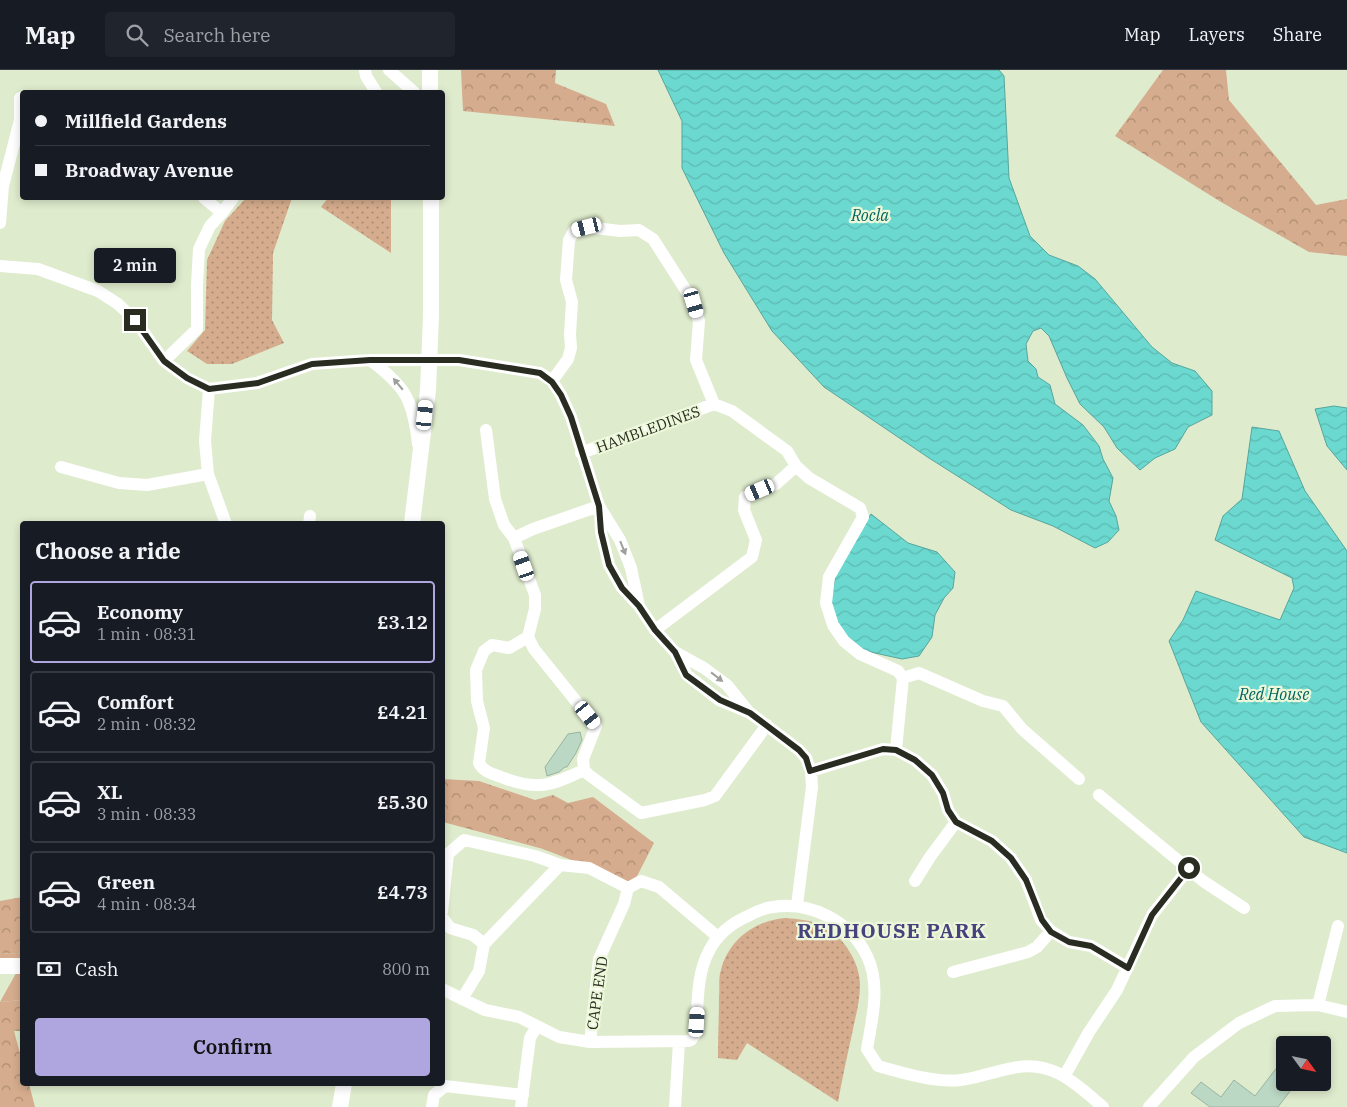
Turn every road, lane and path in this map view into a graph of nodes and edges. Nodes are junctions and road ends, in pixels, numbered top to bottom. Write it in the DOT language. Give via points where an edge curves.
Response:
graph roads {
  1 [pos="365,70"];
  2 [pos="389,70"];
  3 [pos="430,70"];
  4 [pos="375,90"];
  5 [pos="412,90"];
  6 [pos="430,90"];
  7 [pos="20,124"];
  8 [pos="207,200"];
  9 [pos="231,200"];
  10 [pos="431,200"];
  11 [pos="222,212"];
  12 [pos="0,223"];
  13 [pos="0,263"];
  14 [pos="370,360"];
  15 [pos="429,360"];
  16 [pos="164,361"];
  17 [pos="552,382"];
  18 [pos="209,389"];
  19 [pos="714,404"];
  20 [pos="486,430"];
  21 [pos="582,453"];
  22 [pos="420,464"];
  23 [pos="796,466"];
  24 [pos="61,467"];
  25 [pos="208,474"];
  26 [pos="599,506"];
  27 [pos="225,521"];
  28 [pos="412,521"];
  29 [pos="514,538"];
  30 [pos="639,606"];
  31 [pos="655,630"];
  32 [pos="528,637"];
  33 [pos="900,674"];
  34 [pos="767,725"];
  35 [pos="896,750"];
  36 [pos="584,770"];
  37 [pos="810,771"];
  38 [pos="1079,779"];
  39 [pos="1099,795"];
  40 [pos="956,822"];
  41 [pos="560,865"];
  42 [pos="1189,868"];
  43 [pos="915,881"];
  44 [pos="445,883"];
  45 [pos="628,888"];
  46 [pos="797,905"];
  47 [pos="1244,908"];
  48 [pos="445,921"];
  49 [pos="1338,926"];
  50 [pos="1051,932"];
  51 [pos="718,937"];
  52 [pos="484,944"];
  53 [pos="0,966"];
  54 [pos="20,966"];
  55 [pos="1128,968"];
  56 [pos="953,972"];
  57 [pos="445,991"];
  58 [pos="462,1000"];
  59 [pos="1318,1005"];
  60 [pos="1347,1012"];
  61 [pos="537,1026"];
  62 [pos="590,1042"];
  63 [pos="679,1042"];
  64 [pos="1065,1076"];
  65 [pos="344,1086"];
  66 [pos="522,1101"];
  67 [pos="340,1107"];
  68 [pos="432,1107"];
  69 [pos="675,1107"];
  70 [pos="1103,1107"];
  71 [pos="1150,1107"];
  1 -- 4 [label="street"];
  2 -- 5 [label="street"];
  3 -- 6 [label="street"];
  7 -- 12 [label="street" via="3,186"];
  8 -- 11 [label="street"];
  9 -- 11 [label="street"];
  10 -- 15 [label="street"];
  11 -- 16 [label="street" via="210,226 199,249 197,329"];
  13 -- 16 [label="street" via="38,269 98,291 135,320"];
  14 -- 15 [label="street"];
  14 -- 18 [label="street" via="312,364 258,383"];
  22 -- 14 [label="street, one-way" via="414,420 403,388"];
  15 -- 17 [label="street" via="459,360 540,373"];
  15 -- 22 [label="street"];
  16 -- 18 [label="street"];
  17 -- 19 [label="street" via="568,359 571,348 572,302 566,280 569,240 574,230 587,227 639,230 653,239 694,303 700,321 696,360"];
  17 -- 21 [label="street" via="571,417"];
  18 -- 25 [label="street" via="205,441"];
  19 -- 21 [label="street, HAMBLEDINES"];
  19 -- 23 [label="street, HAMBLEDINES" via="732,411 787,451"];
  20 -- 29 [label="street" via="495,499 504,525"];
  21 -- 26 [label="street"];
  22 -- 28 [label="street"];
  23 -- 31 [label="street" via="776,484 746,497 744,510 756,540 752,557"];
  23 -- 33 [label="street, HAMBLEDINES" via="809,478 860,508 863,518 829,577 826,603 833,625 844,642"];
  24 -- 25 [label="street" via="119,483 147,485"];
  25 -- 27 [label="street"];
  26 -- 29 [label="street"];
  26 -- 30 [label="street, one-way" via="631,568"];
  26 -- 30 [label="street" via="609,565 622,588"];
  29 -- 32 [label="street" via="534,595 535,609"];
  30 -- 31 [label="street"];
  31 -- 34 [label="street" via="675,652 686,675 720,700 750,713"];
  32 -- 36 [label="street" via="534,649 596,726 583,759"];
  32 -- 36 [label="street" via="510,648 492,645 484,651 476,670 477,701 484,728 478,763 483,770 522,785 541,786"];
  33 -- 35 [label="street"];
  33 -- 38 [label="street" via="919,673 983,701 1003,706 1022,729"];
  34 -- 36 [label="street" via="715,796 705,800 641,813"];
  34 -- 37 [label="street" via="799,750"];
  35 -- 37 [label="street" via="883,749"];
  35 -- 40 [label="street" via="915,760 932,775"];
  37 -- 46 [label="street" via="812,787"];
  39 -- 42 [label="street"];
  40 -- 43 [label="street"];
  40 -- 50 [label="street" via="992,841 1011,858 1026,880 1042,920"];
  41 -- 44 [label="street" via="464,840 448,854"];
  41 -- 45 [label="street" via="589,868"];
  41 -- 52 [label="street"];
  42 -- 47 [label="street" via="1202,881"];
  42 -- 55 [label="street" via="1152,915"];
  45 -- 51 [label="street" via="642,881 658,887"];
  45 -- 62 [label="street, CAPE END" via="599,959"];
  46 -- 51 [label="street" via="771,907 757,912 737,921"];
  46 -- 64 [label="street" via="827,914 851,932 867,956 875,984 867,1049 878,1066 945,1081 1016,1067 1044,1067"];
  48 -- 52 [label="street" via="450,928 473,935"];
  49 -- 59 [label="street"];
  50 -- 55 [label="street" via="1069,942 1091,946"];
  50 -- 56 [label="street" via="1028,952"];
  51 -- 63 [label="street" via="708,952 700,975 696,1033 691,1040"];
  52 -- 58 [label="street" via="479,971"];
  53 -- 54 [label="street"];
  55 -- 64 [label="street"];
  57 -- 58 [label="street"];
  58 -- 61 [label="street" via="485,1010 519,1017"];
  59 -- 60 [label="street"];
  59 -- 71 [label="street" via="1274,1006 1239,1023 1194,1057"];
  61 -- 62 [label="street" via="559,1037"];
  61 -- 66 [label="street" via="530,1038"];
  62 -- 63 [label="street"];
  63 -- 69 [label="street"];
  64 -- 70 [label="street"];
  65 -- 67 [label="street"];
  66 -- 68 [label="street" via="446,1086 434,1095"];
}
